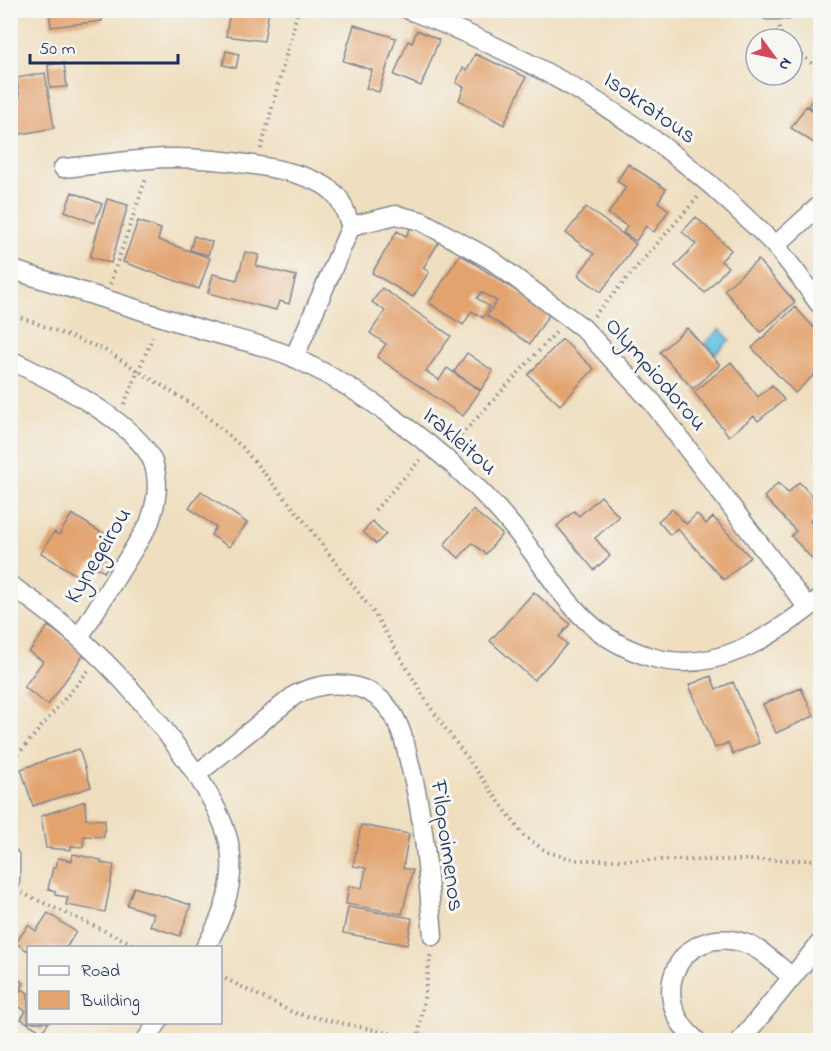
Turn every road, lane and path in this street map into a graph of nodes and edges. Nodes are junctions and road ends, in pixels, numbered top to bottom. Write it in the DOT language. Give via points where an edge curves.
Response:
graph roads {
  1 [pos="298,10"];
  2 [pos="409,10"];
  3 [pos="768,10"];
  4 [pos="788,10"];
  5 [pos="804,57"];
  6 [pos="820,70"];
  7 [pos="152,160"];
  8 [pos="256,166"];
  9 [pos="63,168"];
  10 [pos="710,183"];
  11 [pos="820,205"];
  12 [pos="351,226"];
  13 [pos="775,246"];
  14 [pos="10,269"];
  15 [pos="105,299"];
  16 [pos="820,305"];
  17 [pos="10,313"];
  18 [pos="161,317"];
  19 [pos="576,323"];
  20 [pos="294,358"];
  21 [pos="10,360"];
  22 [pos="138,371"];
  23 [pos="116,422"];
  24 [pos="437,451"];
  25 [pos="375,510"];
  26 [pos="10,585"];
  27 [pos="814,604"];
  28 [pos="80,636"];
  29 [pos="101,656"];
  30 [pos="10,764"];
  31 [pos="197,774"];
  32 [pos="10,858"];
  33 [pos="820,860"];
  34 [pos="16,887"];
  35 [pos="433,936"];
  36 [pos="820,943"];
  37 [pos="138,946"];
  38 [pos="206,946"];
  39 [pos="222,977"];
  40 [pos="792,977"];
  41 [pos="157,1024"];
  42 [pos="420,1040"];
  43 [pos="146,1041"];
  44 [pos="696,1041"];
  45 [pos="741,1041"];
  1 -- 8 [label="path"];
  2 -- 10 [label="street, Isokratous" via="461,30 560,79 647,135"];
  3 -- 4 [label="street"];
  5 -- 6 [label="path"];
  7 -- 8 [label="street" via="174,158"];
  7 -- 9 [label="street"];
  7 -- 15 [label="path"];
  8 -- 12 [label="street" via="294,173 324,185 340,201"];
  10 -- 13 [label="street, Isokratous"];
  10 -- 19 [label="path"];
  11 -- 13 [label="street"];
  12 -- 19 [label="street, Olympiodorou" via="396,215 421,221 490,260"];
  12 -- 20 [label="street"];
  13 -- 16 [label="street, Isokratous"];
  14 -- 15 [label="street, Irakleitou"];
  15 -- 18 [label="street, Irakleitou"];
  17 -- 22 [label="path" via="105,350"];
  18 -- 20 [label="street, Irakleitou"];
  18 -- 22 [label="path"];
  19 -- 24 [label="path"];
  19 -- 27 [label="street, Olympiodorou" via="653,403"];
  20 -- 24 [label="street, Irakleitou" via="363,396"];
  21 -- 23 [label="street, Kynegeirou" via="62,386"];
  22 -- 23 [label="path"];
  22 -- 33 [label="path" via="196,407 242,447 293,508 374,613 430,707 524,836 547,852 576,860"];
  23 -- 28 [label="street, Kynegeirou" via="147,450 158,486 156,505 149,524"];
  24 -- 25 [label="path"];
  24 -- 27 [label="street, Irakleitou" via="509,522 575,611 598,633 621,646 652,658 709,662 741,652"];
  26 -- 28 [label="street"];
  28 -- 29 [label="street"];
  29 -- 30 [label="path"];
  29 -- 31 [label="street" via="148,706"];
  31 -- 35 [label="street, Filopoimenos" via="308,688 342,683 376,697 392,712 402,732 422,810"];
  31 -- 38 [label="street" via="229,843 231,866 227,900"];
  32 -- 34 [label="street"];
  34 -- 37 [label="path"];
  35 -- 42 [label="path"];
  36 -- 40 [label="street"];
  39 -- 42 [label="path" via="294,1013"];
  40 -- 44 [label="street" via="746,943 710,941 694,949 672,977 670,996 678,1021"];
  40 -- 45 [label="street"];
  41 -- 43 [label="street"];
}
